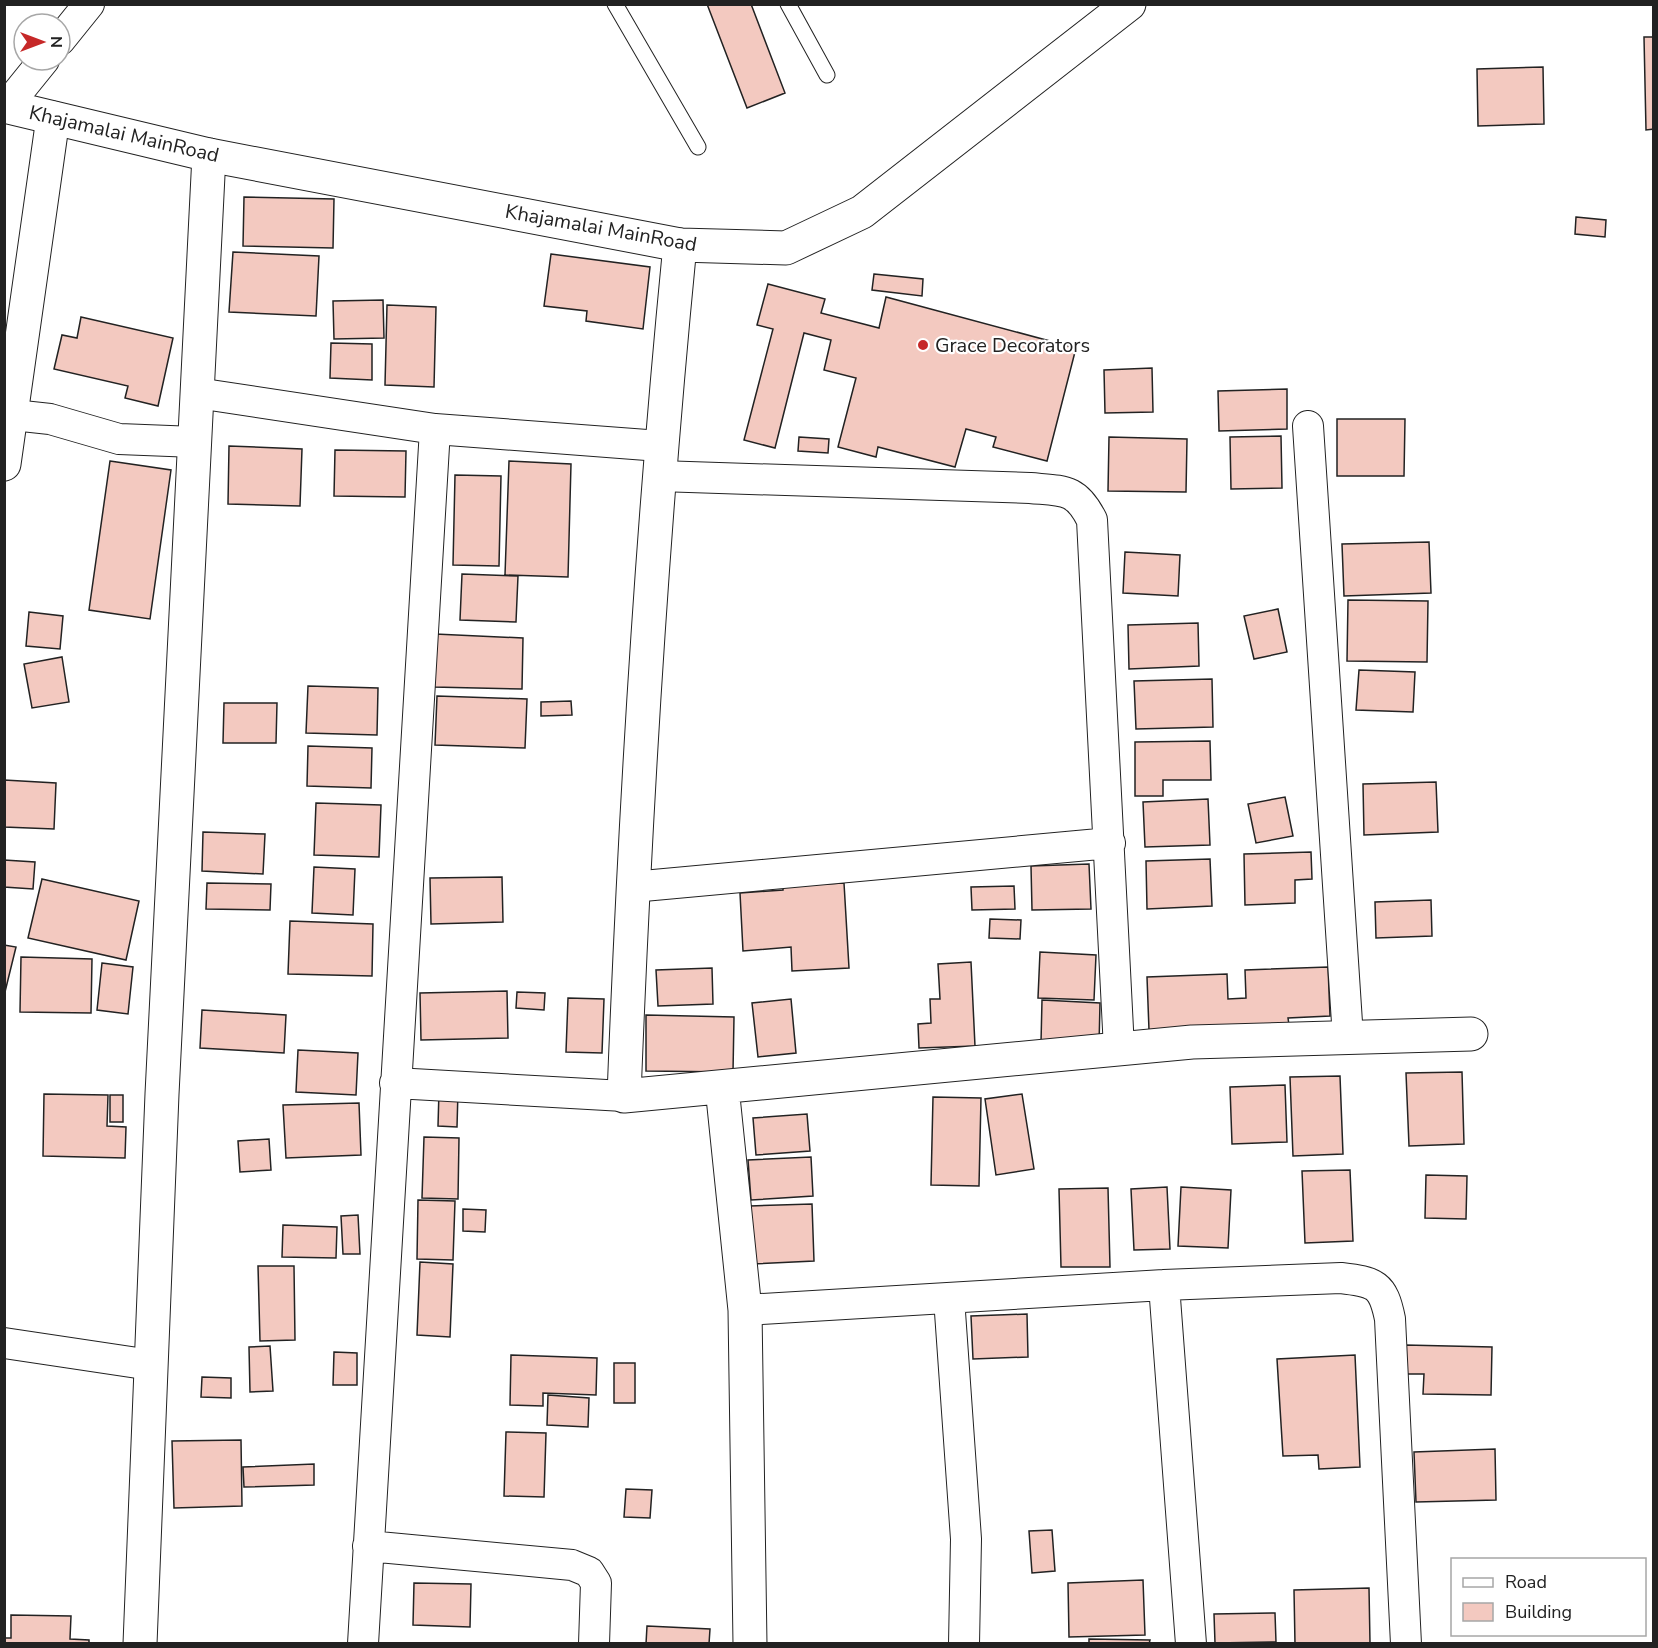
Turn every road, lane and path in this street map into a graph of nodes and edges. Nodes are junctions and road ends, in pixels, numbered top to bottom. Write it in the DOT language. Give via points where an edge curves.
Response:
graph roads {
  1 [pos="90,4"];
  2 [pos="615,4"];
  3 [pos="788,4"];
  4 [pos="1128,4"];
  5 [pos="72,26"];
  6 [pos="34,72"];
  7 [pos="827,75"];
  8 [pos="5,106"];
  9 [pos="53,118"];
  10 [pos="698,147"];
  11 [pos="209,155"];
  12 [pos="680,245"];
  13 [pos="197,393"];
  14 [pos="8,415"];
  15 [pos="1308,426"];
  16 [pos="435,429"];
  17 [pos="195,442"];
  18 [pos="659,461"];
  19 [pos="4,464"];
  20 [pos="1110,843"];
  21 [pos="632,887"];
  22 [pos="1471,1034"];
  23 [pos="1348,1038"];
  24 [pos="1119,1049"];
  25 [pos="395,1083"];
  26 [pos="722,1087"];
  27 [pos="624,1096"];
  28 [pos="1164,1285"];
  29 [pos="949,1298"];
  30 [pos="745,1310"];
  31 [pos="4,1343"];
  32 [pos="151,1365"];
  33 [pos="368,1546"];
  34 [pos="140,1644"];
  35 [pos="363,1644"];
  36 [pos="594,1644"];
  37 [pos="750,1644"];
  38 [pos="964,1644"];
  39 [pos="1191,1644"];
  40 [pos="1406,1644"];
  1 -- 5 [label="street"];
  2 -- 10 [label="lane"];
  3 -- 7 [label="lane"];
  4 -- 12 [label="street, Khajamalai MainRoad" via="862,212 786,248"];
  6 -- 8 [label="street"];
  8 -- 9 [label="street, Khajamalai MainRoad"];
  9 -- 11 [label="street, Khajamalai MainRoad"];
  9 -- 14 [label="street"];
  11 -- 12 [label="street, Khajamalai MainRoad"];
  11 -- 13 [label="street"];
  12 -- 18 [label="street"];
  13 -- 16 [label="street"];
  13 -- 17 [label="street"];
  14 -- 17 [label="street" via="50,419 119,440"];
  14 -- 19 [label="street"];
  15 -- 23 [label="street"];
  16 -- 18 [label="street"];
  16 -- 25 [label="street"];
  17 -- 32 [label="street"];
  18 -- 20 [label="street" via="1063,491 1082,501 1092,520"];
  18 -- 21 [label="street"];
  20 -- 21 [label="street"];
  20 -- 24 [label="street"];
  21 -- 27 [label="street"];
  22 -- 23 [label="street"];
  23 -- 24 [label="street" via="1192,1042"];
  24 -- 26 [label="street"];
  25 -- 27 [label="street"];
  25 -- 33 [label="street"];
  26 -- 27 [label="street"];
  26 -- 30 [label="street"];
  28 -- 29 [label="street"];
  28 -- 39 [label="street"];
  28 -- 40 [label="street" via="1341,1278 1368,1281 1385,1295 1390,1319"];
  29 -- 30 [label="street"];
  29 -- 38 [label="street" via="966,1539"];
  30 -- 37 [label="street"];
  31 -- 32 [label="street"];
  32 -- 34 [label="street"];
  33 -- 35 [label="street"];
  33 -- 36 [label="street" via="572,1565 589,1572 596,1583"];
}
